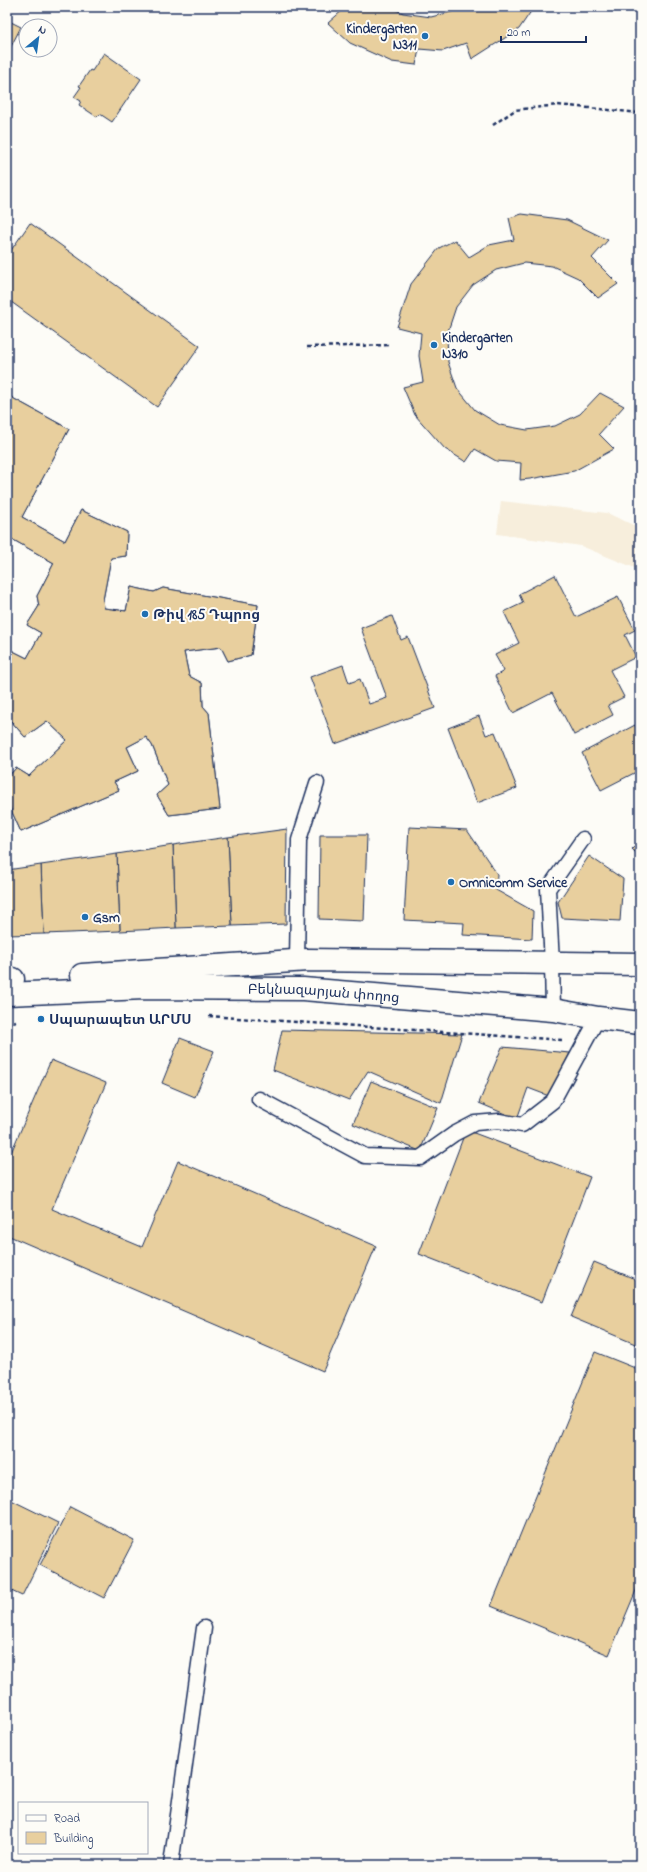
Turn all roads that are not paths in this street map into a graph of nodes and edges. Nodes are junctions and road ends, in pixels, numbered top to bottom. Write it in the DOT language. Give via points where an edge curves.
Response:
graph roads {
  1 [pos="317,783"];
  2 [pos="583,839"];
  3 [pos="297,961"];
  4 [pos="552,963"];
  5 [pos="640,964"];
  6 [pos="8,987"];
  7 [pos="553,1010"];
  8 [pos="598,1018"];
  9 [pos="640,1022"];
  10 [pos="258,1099"];
  11 [pos="204,1628"];
  12 [pos="171,1865"];
  1 -- 3 [label="lane" via="299,840"];
  2 -- 4 [label="lane" via="548,889"];
  3 -- 4 [label="street, Բեկնազարյան փողոց"];
  3 -- 6 [label="street, Բեկնազարյան փողոց"];
  4 -- 5 [label="street, Բեկնազարյան փողոց"];
  4 -- 7 [label="lane"];
  6 -- 7 [label="street, Բեկնազարյան փողոց" via="303,989"];
  7 -- 8 [label="street, Բեկնազարյան փողոց"];
  8 -- 9 [label="street, Բեկնազարյան փողոց"];
  8 -- 10 [label="lane" via="553,1101 522,1125 500,1122 475,1123 420,1158 365,1156"];
  11 -- 12 [label="lane"];
}
